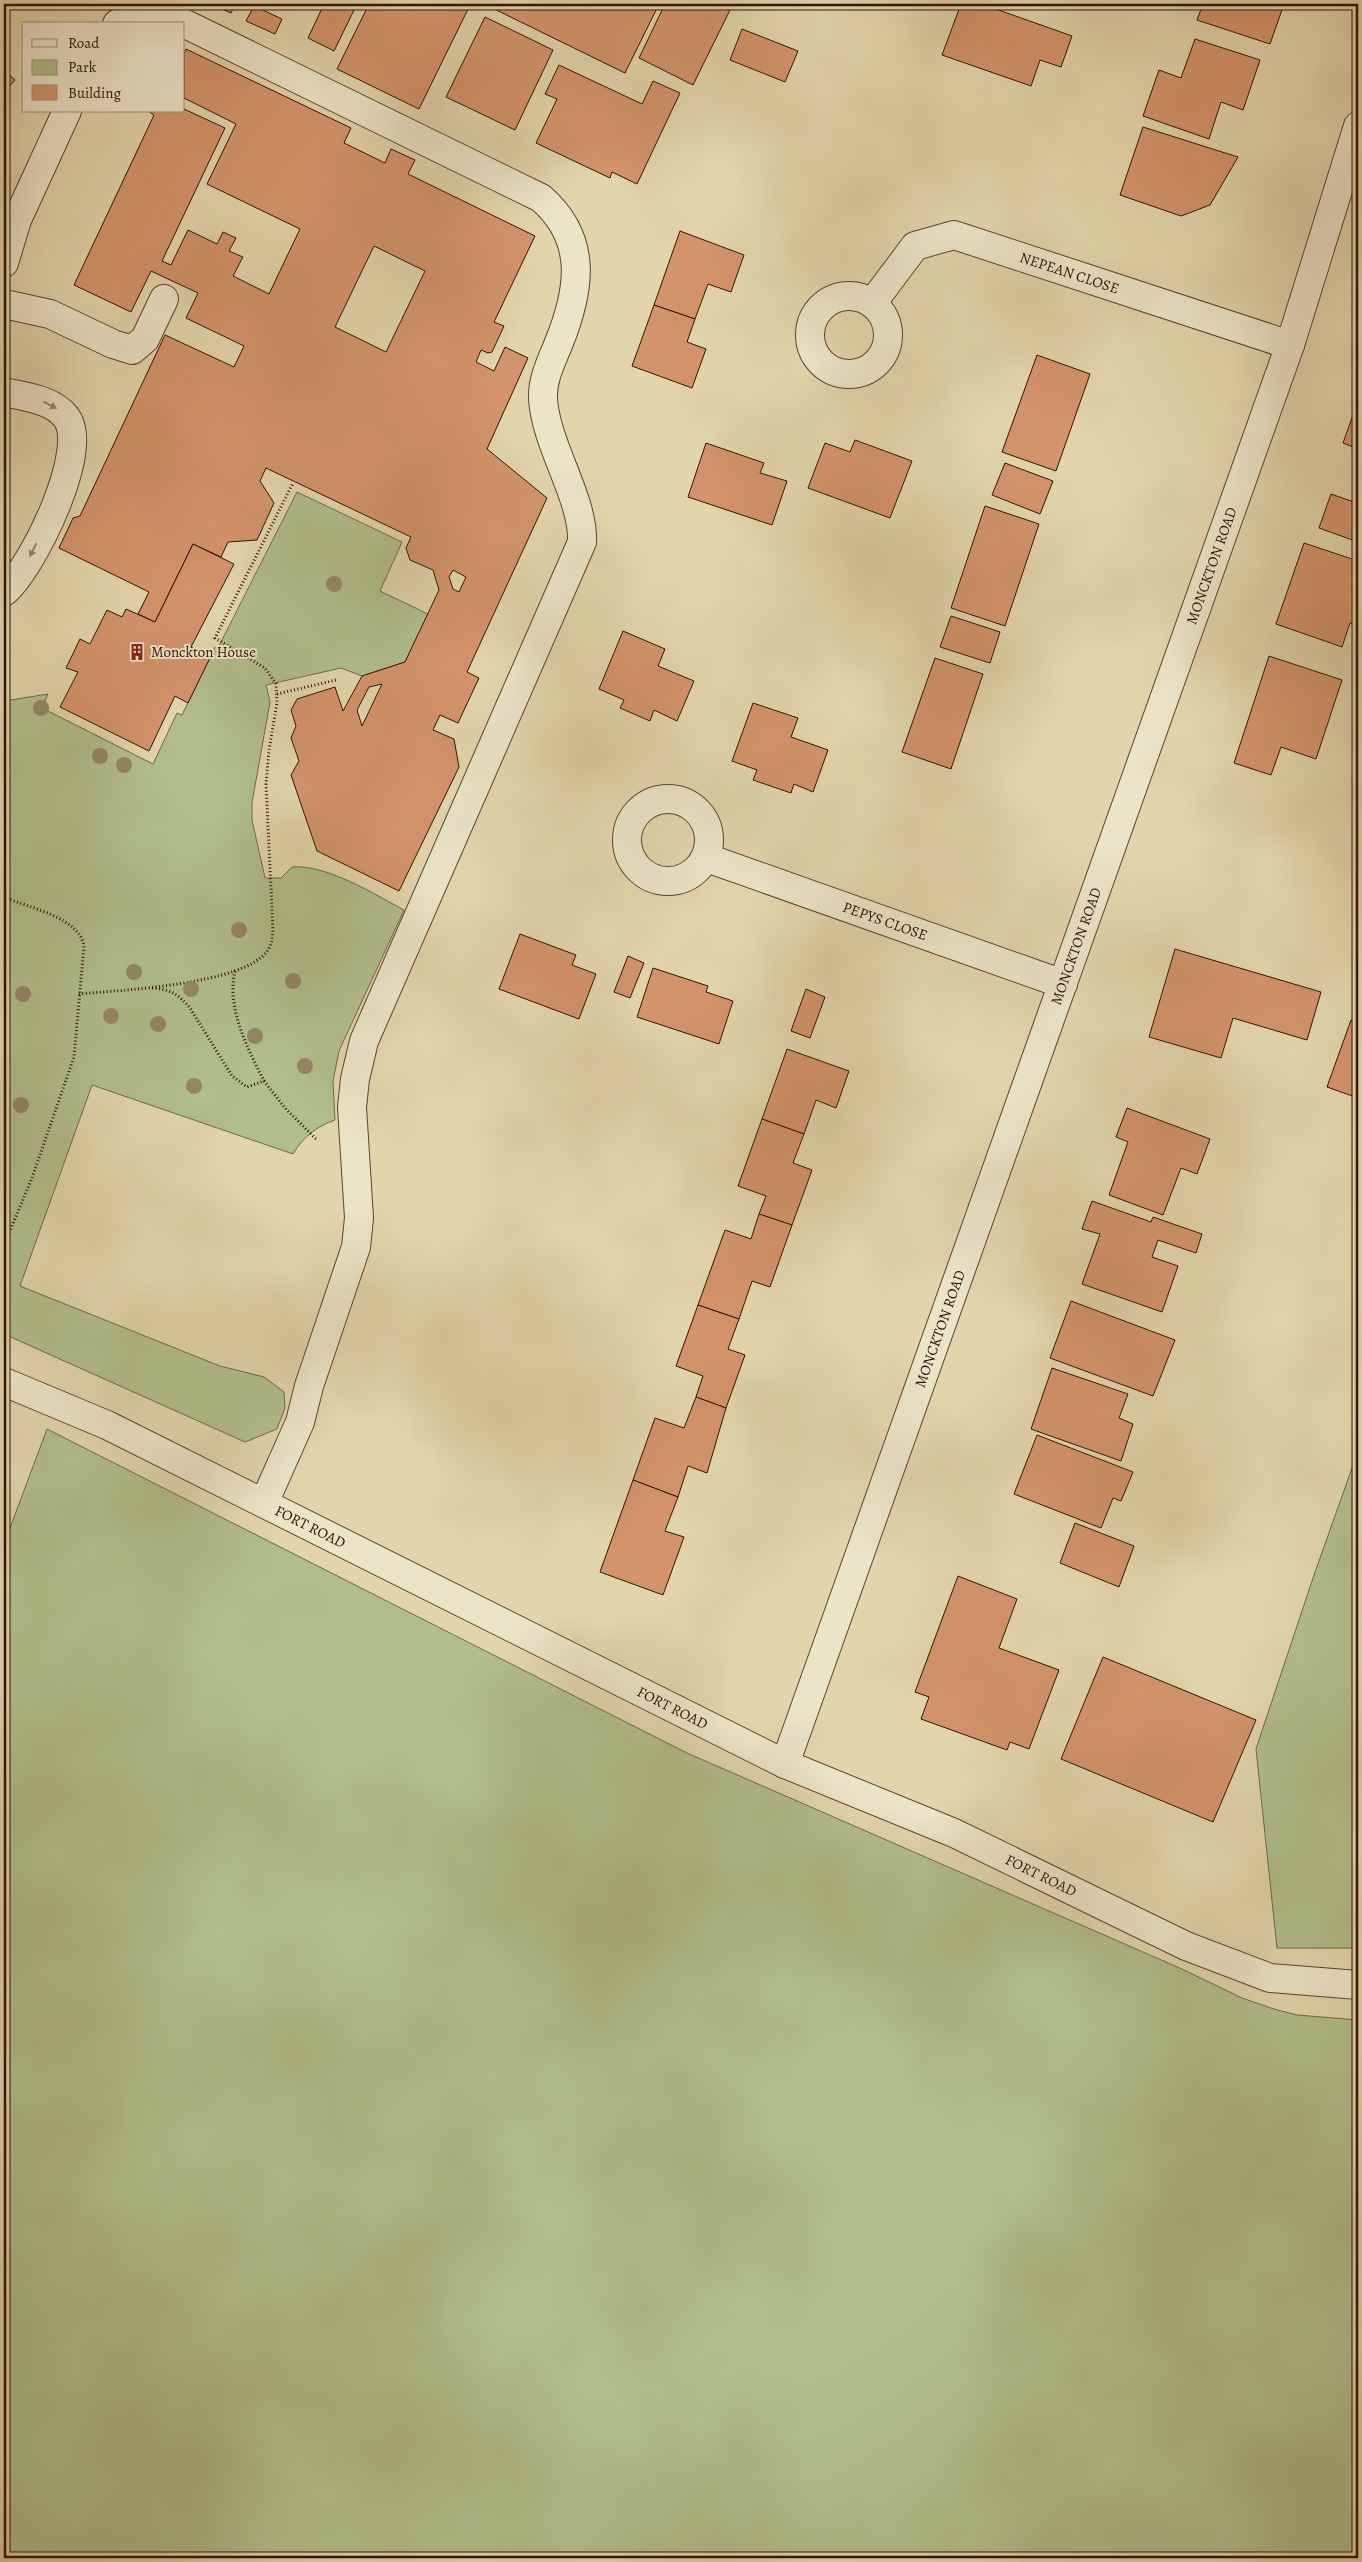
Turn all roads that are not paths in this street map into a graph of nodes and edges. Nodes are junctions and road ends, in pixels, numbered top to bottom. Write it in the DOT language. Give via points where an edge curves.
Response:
graph roads {
  1 [pos="129,14"];
  2 [pos="181,22"];
  3 [pos="185,24"];
  4 [pos="67,112"];
  5 [pos="1358,126"];
  6 [pos="4,263"];
  7 [pos="164,299"];
  8 [pos="873,302"];
  9 [pos="4,304"];
  10 [pos="1290,345"];
  11 [pos="4,392"];
  12 [pos="4,592"];
  13 [pos="707,858"];
  14 [pos="1063,984"];
  15 [pos="4,1382"];
  16 [pos="264,1503"];
  17 [pos="785,1764"];
  18 [pos="1358,1985"];
  1 -- 2 [label="street" via="159,13"];
  3 -- 16 [label="street" via="541,198 563,221 575,260 572,309 546,376 543,400 547,423 580,523 582,542 364,1041 352,1107 359,1218 356,1247 300,1422"];
  4 -- 6 [label="street" via="17,220"];
  5 -- 10 [label="street, MONCKTON ROAD"];
  7 -- 9 [label="street" via="145,339 132,350 50,314"];
  8 -- 10 [label="street, NEPEAN CLOSE" via="915,246 954,235"];
  10 -- 14 [label="street, MONCKTON ROAD"];
  11 -- 12 [label="street, one-way" via="38,400 61,411 72,430 74,442 67,476 48,520 18,577"];
  13 -- 14 [label="street, PEPYS CLOSE"];
  14 -- 17 [label="street, MONCKTON ROAD"];
  15 -- 16 [label="street, FORT ROAD" via="108,1425"];
  16 -- 17 [label="street, FORT ROAD"];
  17 -- 18 [label="street, FORT ROAD" via="954,1833 1186,1946 1270,1978"];
}
